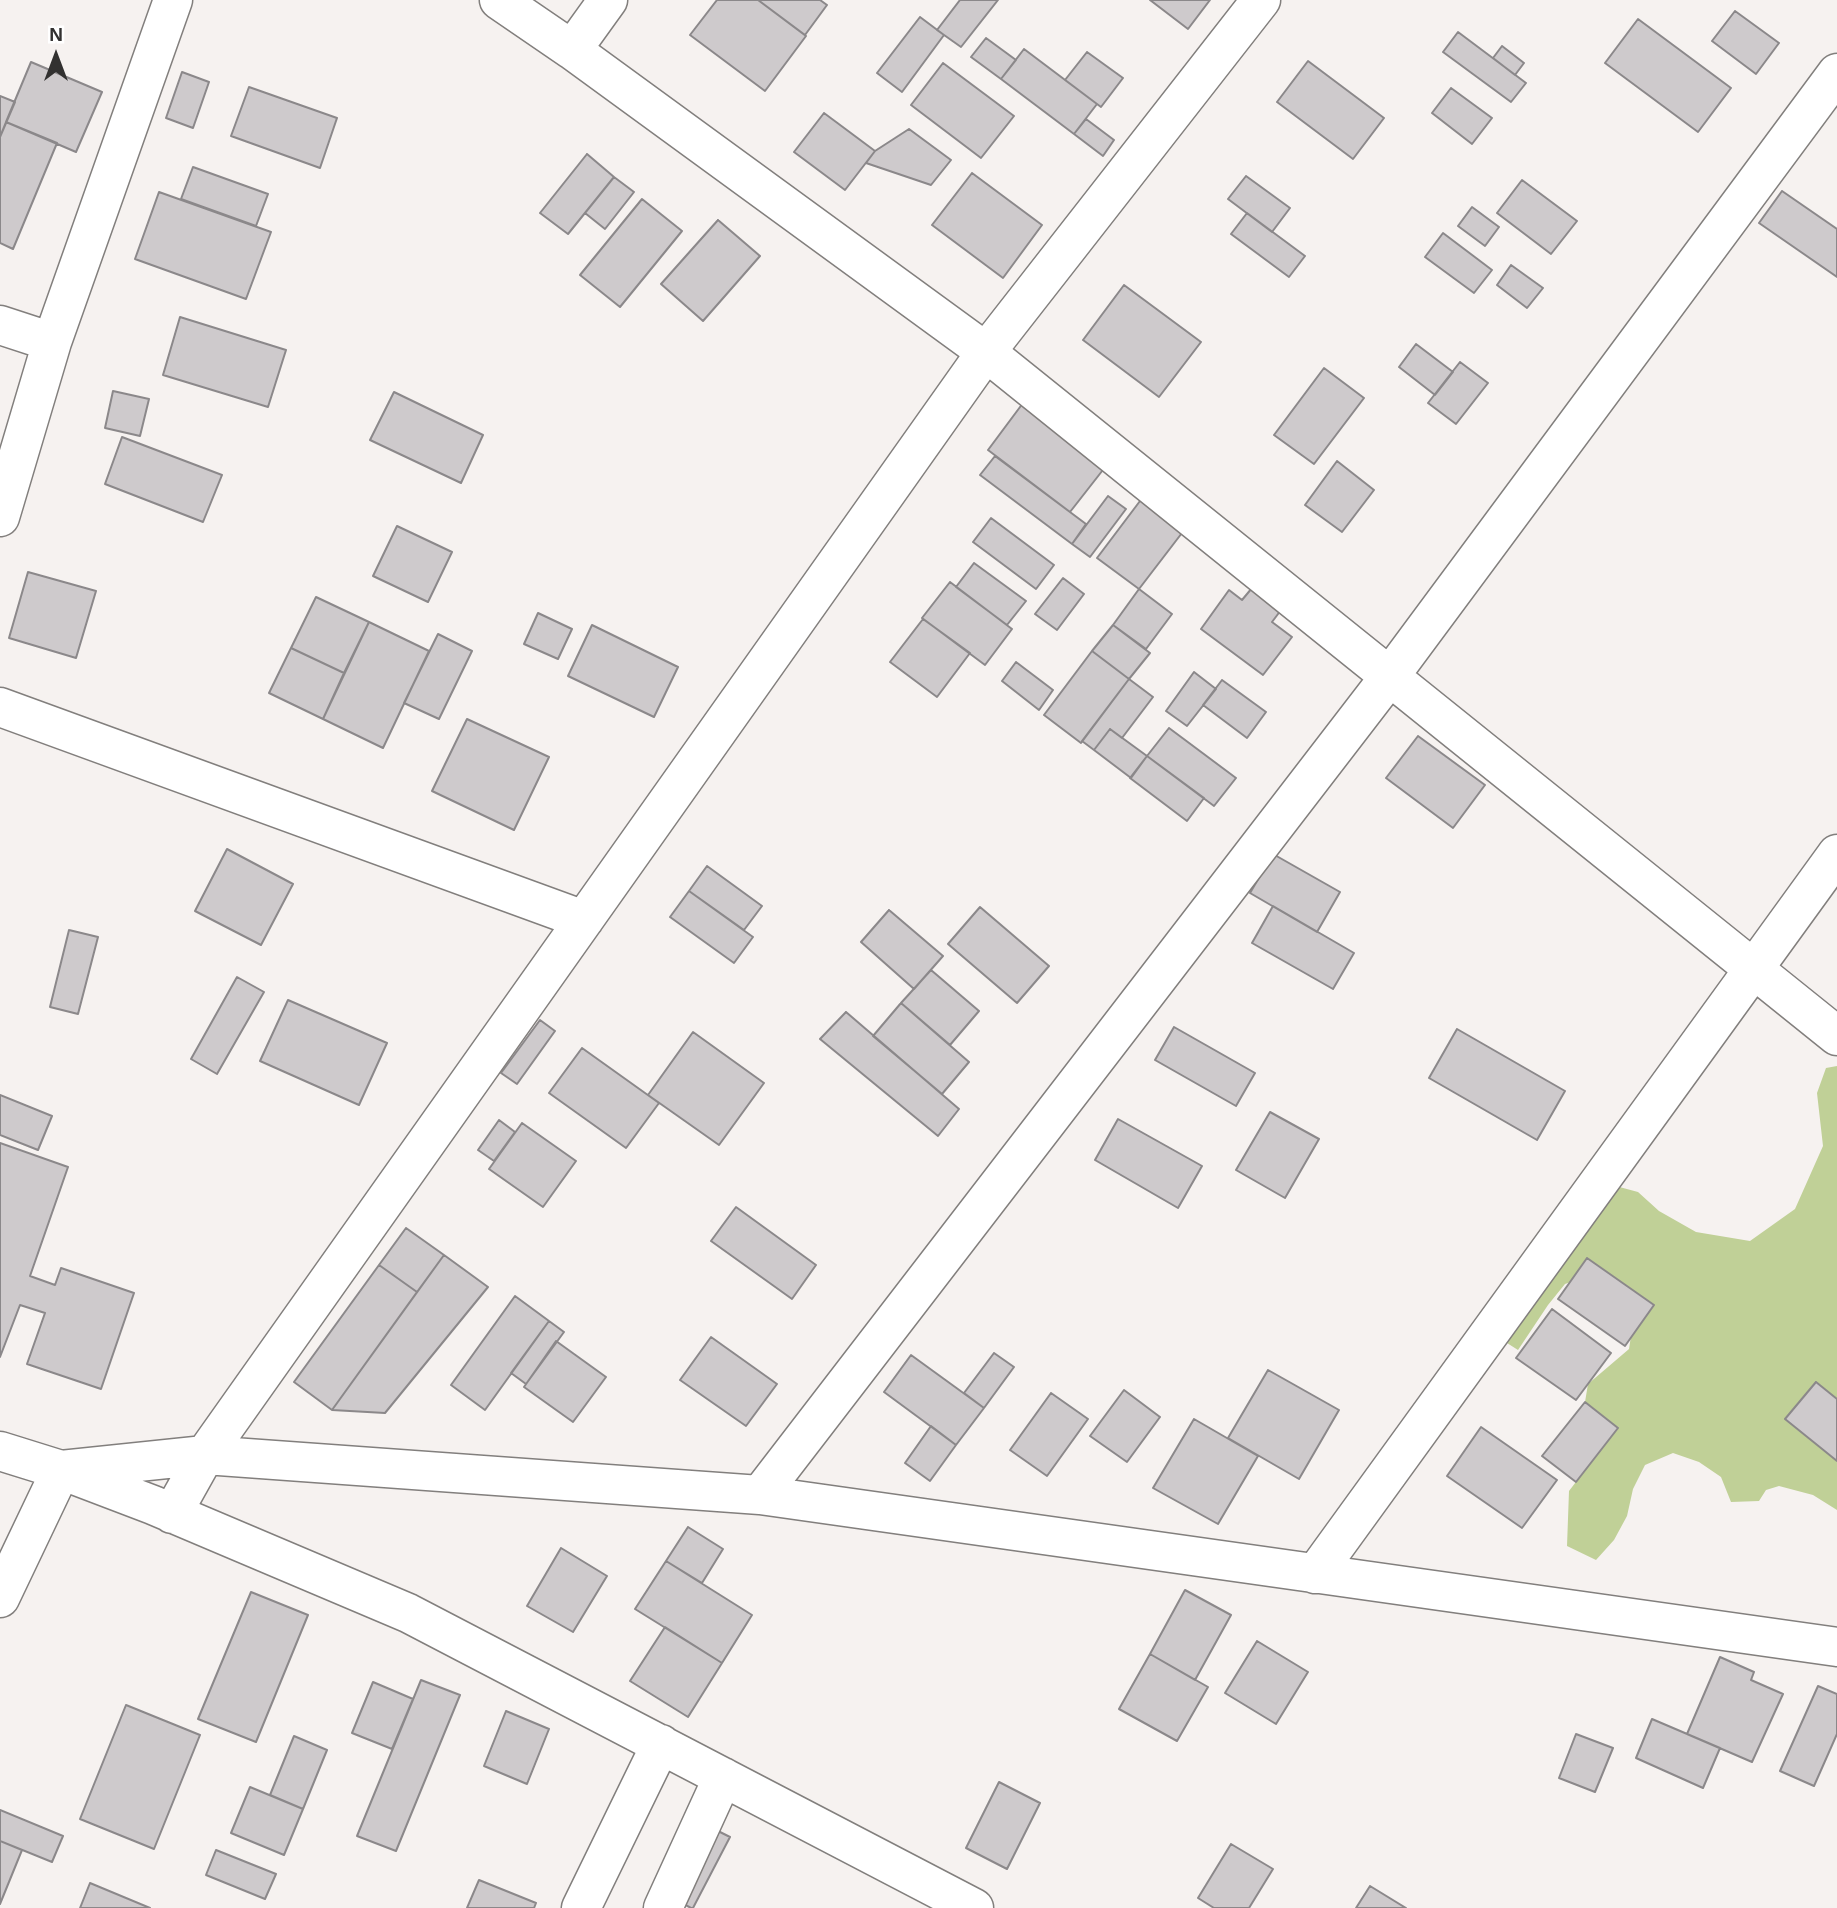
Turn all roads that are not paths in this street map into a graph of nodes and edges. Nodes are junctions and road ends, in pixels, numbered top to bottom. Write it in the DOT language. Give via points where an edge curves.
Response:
graph roads {
  1 [pos="173,0"];
  2 [pos="499,0"];
  3 [pos="608,0"];
  4 [pos="1261,0"];
  5 [pos="572,50"];
  6 [pos="1837,73"];
  7 [pos="0,325"];
  8 [pos="52,342"];
  9 [pos="986,352"];
  10 [pos="0,517"];
  11 [pos="1390,676"];
  12 [pos="0,707"];
  13 [pos="1837,854"];
  14 [pos="584,920"];
  15 [pos="1753,968"];
  16 [pos="1837,1036"];
  17 [pos="0,1451"];
  18 [pos="205,1455"];
  19 [pos="61,1470"];
  20 [pos="760,1495"];
  21 [pos="172,1514"];
  22 [pos="1315,1574"];
  23 [pos="0,1598"];
  24 [pos="1837,1647"];
  25 [pos="661,1744"];
  26 [pos="723,1777"];
  27 [pos="581,1908"];
  28 [pos="663,1908"];
  29 [pos="974,1908"];
  1 -- 8 [label="street"];
  2 -- 5 [label="street"];
  3 -- 5 [label="street"];
  4 -- 9 [label="street"];
  5 -- 9 [label="street"];
  6 -- 11 [label="street"];
  7 -- 8 [label="street"];
  8 -- 10 [label="street"];
  9 -- 11 [label="street"];
  9 -- 14 [label="street"];
  11 -- 15 [label="street"];
  11 -- 20 [label="street"];
  12 -- 14 [label="street"];
  13 -- 15 [label="street"];
  14 -- 18 [label="street"];
  15 -- 16 [label="street"];
  15 -- 22 [label="street"];
  17 -- 19 [label="street"];
  18 -- 19 [label="street"];
  18 -- 20 [label="street"];
  18 -- 21 [label="street"];
  19 -- 21 [label="street"];
  19 -- 23 [label="street"];
  20 -- 22 [label="street"];
  21 -- 25 [label="street" via="408,1613"];
  22 -- 24 [label="street"];
  25 -- 26 [label="street"];
  25 -- 27 [label="street"];
  26 -- 28 [label="street"];
  26 -- 29 [label="street"];
}
